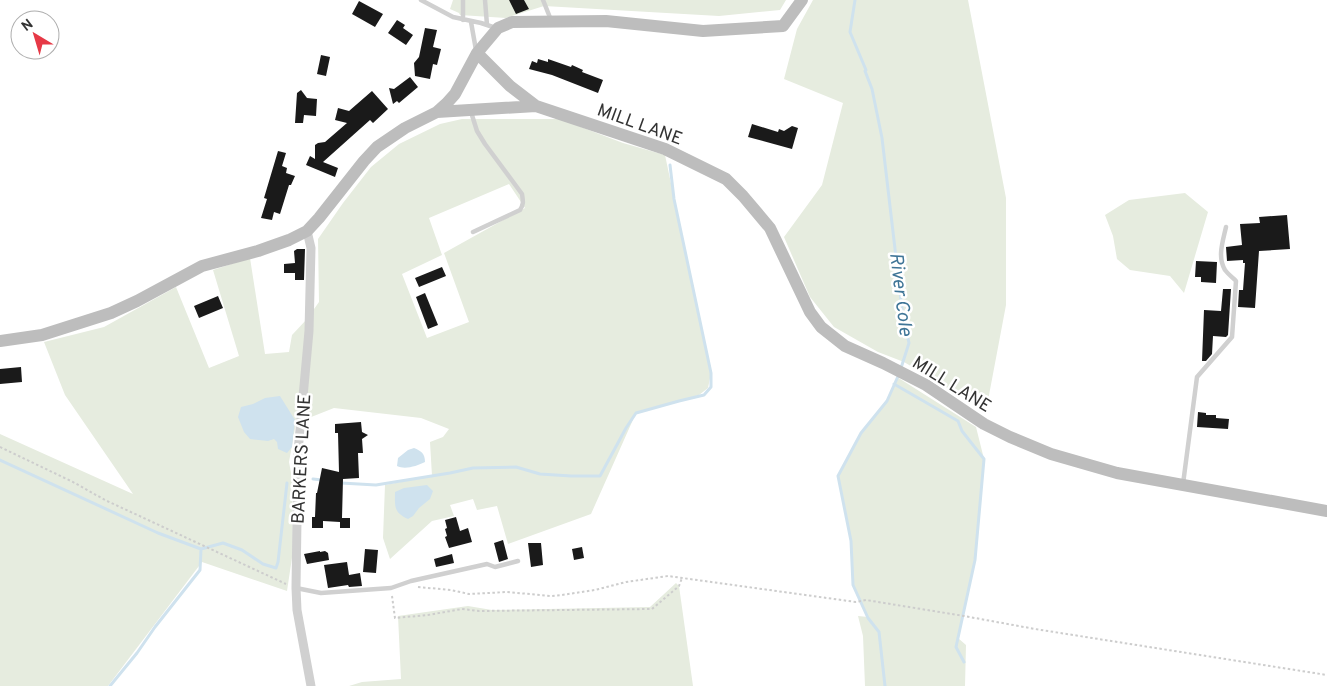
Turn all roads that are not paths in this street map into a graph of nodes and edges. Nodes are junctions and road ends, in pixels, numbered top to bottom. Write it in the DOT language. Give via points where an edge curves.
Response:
graph roads {
  1 [pos="420,0"];
  2 [pos="462,0"];
  3 [pos="484,0"];
  4 [pos="543,0"];
  5 [pos="802,0"];
  6 [pos="463,20"];
  7 [pos="552,21"];
  8 [pos="471,22"];
  9 [pos="492,26"];
  10 [pos="477,53"];
  11 [pos="536,106"];
  12 [pos="471,111"];
  13 [pos="437,112"];
  14 [pos="1226,227"];
  15 [pos="307,230"];
  16 [pos="473,232"];
  17 [pos="0,341"];
  18 [pos="1183,485"];
  19 [pos="1327,511"];
  20 [pos="518,561"];
  21 [pos="296,588"];
  22 [pos="311,686"];
  1 -- 6 [label="lane"];
  2 -- 6 [label="lane"];
  3 -- 9 [label="lane"];
  4 -- 7 [label="lane"];
  5 -- 7 [label="street" via="783,26 703,31 606,21"];
  6 -- 8 [label="lane"];
  7 -- 9 [label="street"];
  8 -- 9 [label="lane"];
  8 -- 10 [label="lane"];
  9 -- 10 [label="street"];
  10 -- 11 [label="street, MILL LANE"];
  10 -- 13 [label="street" via="455,94"];
  11 -- 12 [label="street, MILL LANE"];
  11 -- 18 [label="street, MILL LANE" via="665,150 726,179 770,228 810,312 821,327 845,346 926,385 984,424 1051,454 1118,473"];
  12 -- 13 [label="street, MILL LANE"];
  12 -- 16 [label="lane" via="477,131 522,194 523,203 520,210"];
  13 -- 15 [label="street" via="404,128 377,147"];
  14 -- 18 [label="lane" via="1220,256 1225,270 1236,282 1233,332 1197,377"];
  15 -- 17 [label="street" via="258,251 202,266 110,313 42,335"];
  15 -- 21 [label="street, BARKERS LANE" via="311,248 310,331 298,452"];
  18 -- 19 [label="street, MILL LANE"];
  20 -- 21 [label="lane" via="495,567 487,564 391,588 321,593"];
  21 -- 22 [label="street, BARKERS LANE"];
}
